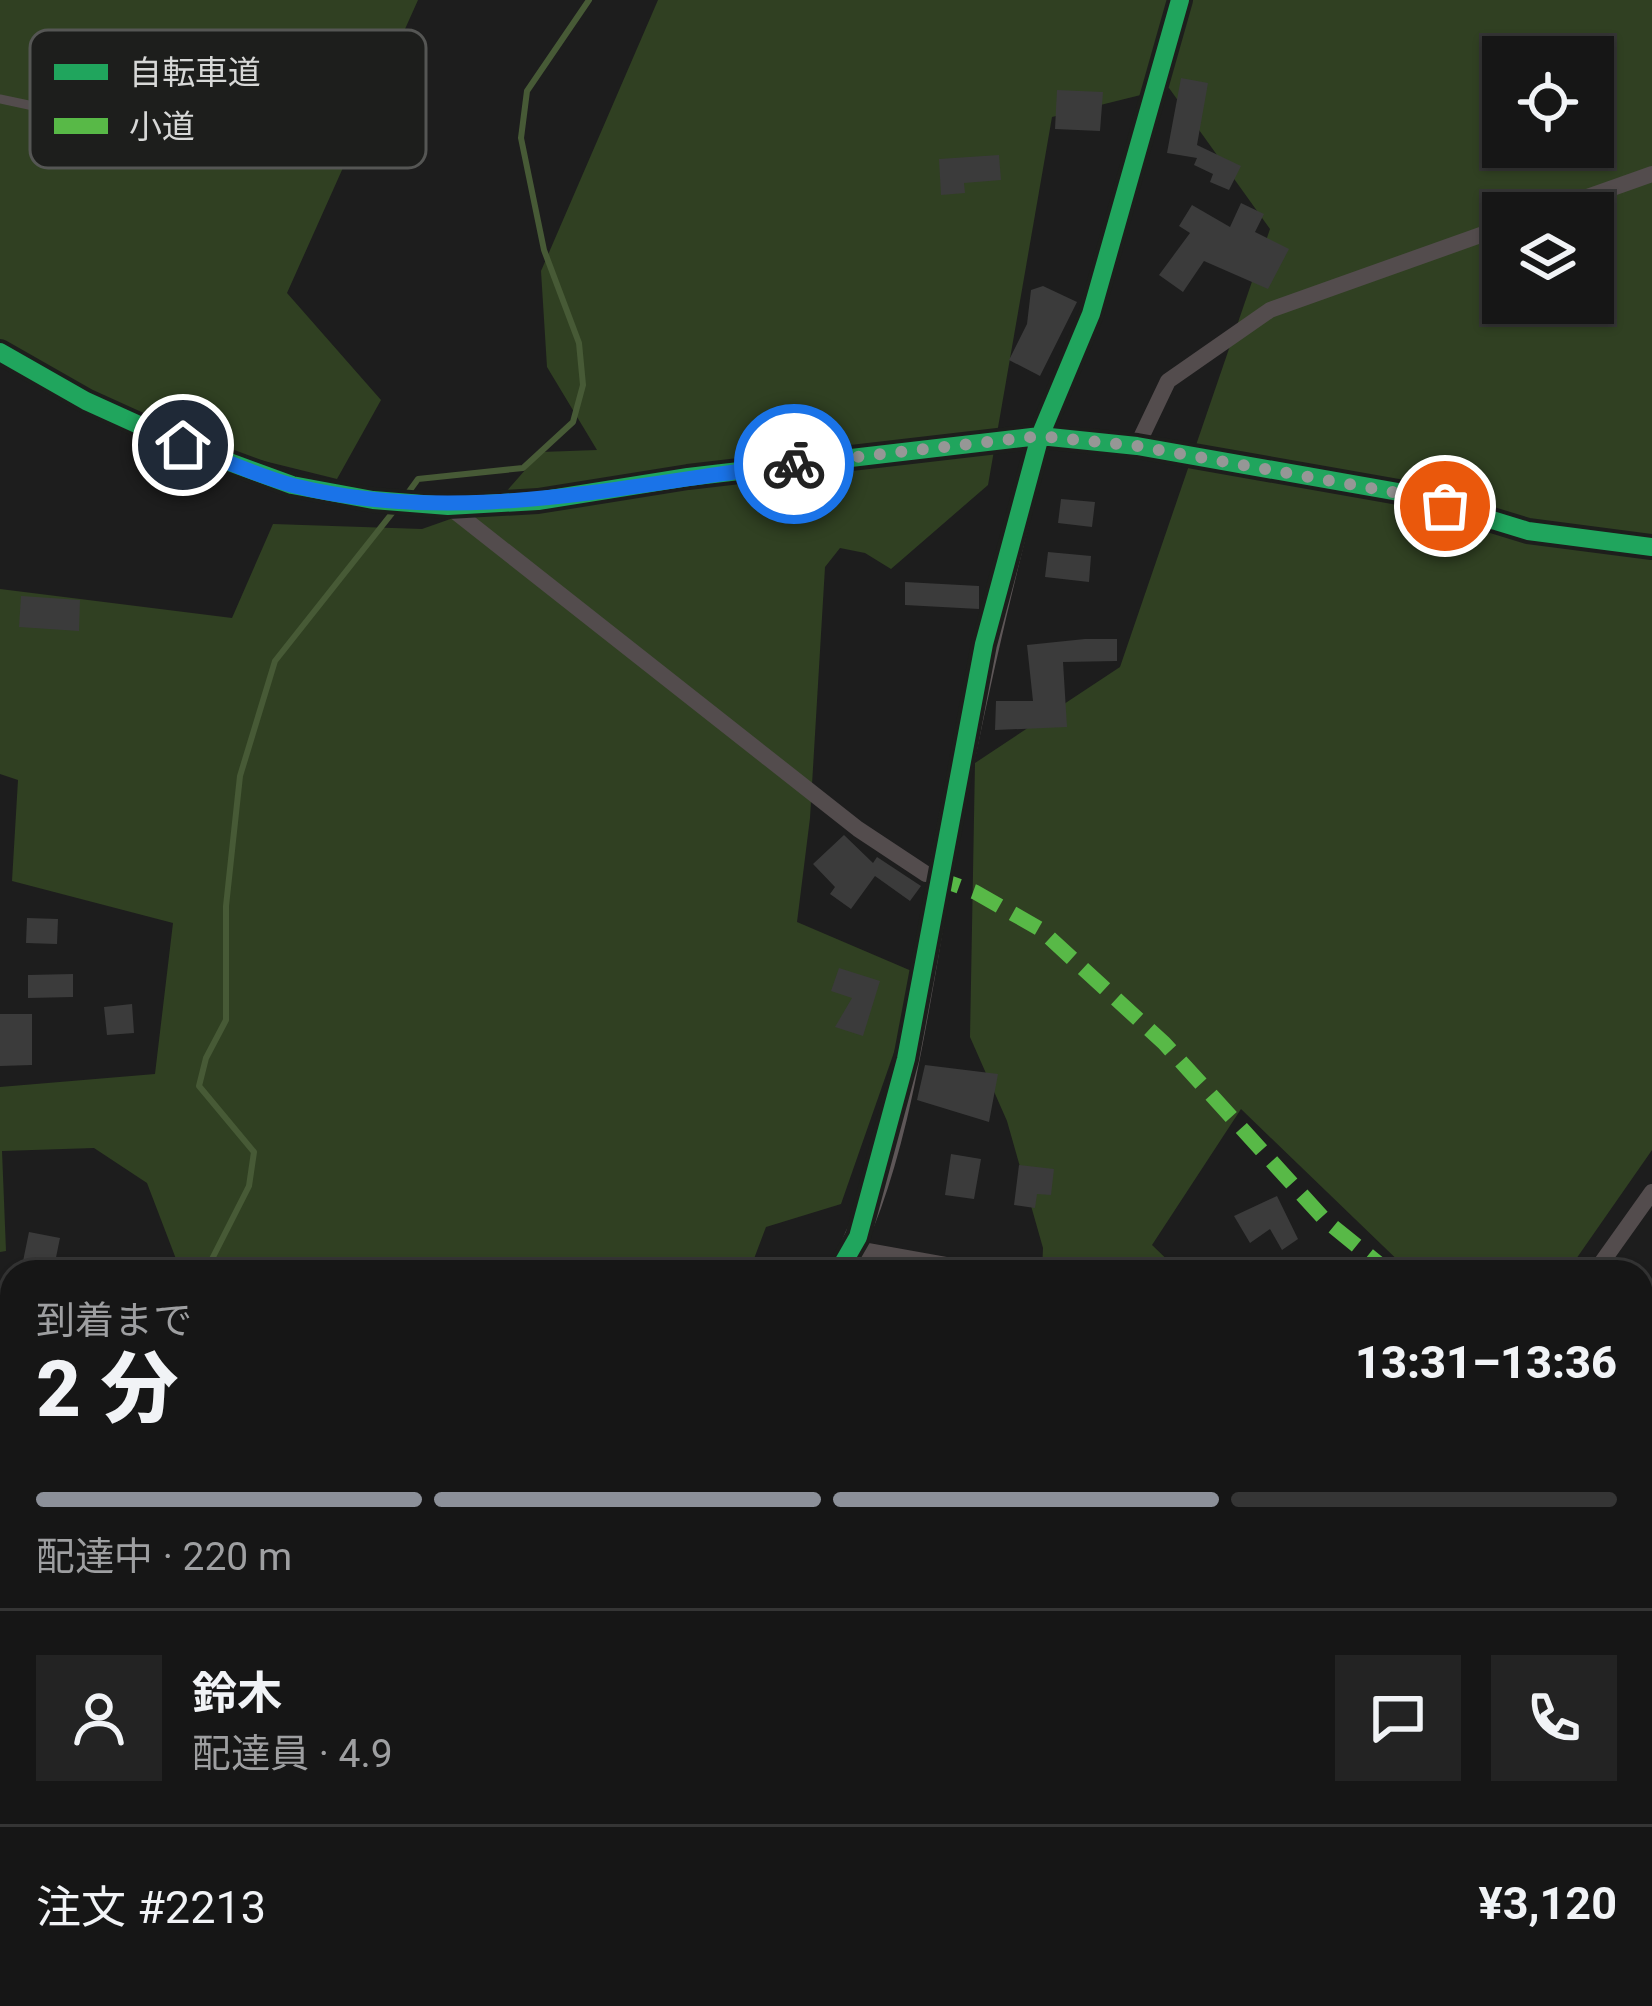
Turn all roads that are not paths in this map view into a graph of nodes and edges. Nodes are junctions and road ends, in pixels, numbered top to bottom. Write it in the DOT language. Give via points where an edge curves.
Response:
graph roads {
  1 [pos="1180,0"];
  2 [pos="0,99"];
  3 [pos="30,105"];
  4 [pos="1652,174"];
  5 [pos="1601,192"];
  6 [pos="1482,234"];
  7 [pos="0,352"];
  8 [pos="1040,436"];
  9 [pos="1137,446"];
  10 [pos="448,506"];
  11 [pos="1652,547"];
  12 [pos="926,874"];
  13 [pos="1652,1192"];
  14 [pos="852,1248"];
  15 [pos="845,1260"];
  16 [pos="919,1260"];
  17 [pos="1610,1260"];
  1 -- 8 [label="street" via="1091,314"];
  2 -- 3 [label="lane"];
  4 -- 5 [label="street"];
  6 -- 9 [label="street" via="1270,310 1168,381"];
  7 -- 10 [label="street" via="183,445 292,485"];
  8 -- 9 [label="street"];
  8 -- 10 [label="street" via="688,476 538,502"];
  8 -- 14 [label="street" via="984,644 906,1059"];
  9 -- 11 [label="street" via="1404,494 1528,531"];
  10 -- 12 [label="street" via="858,830"];
  13 -- 17 [label="street"];
  14 -- 15 [label="street"];
  14 -- 16 [label="street"];
}
